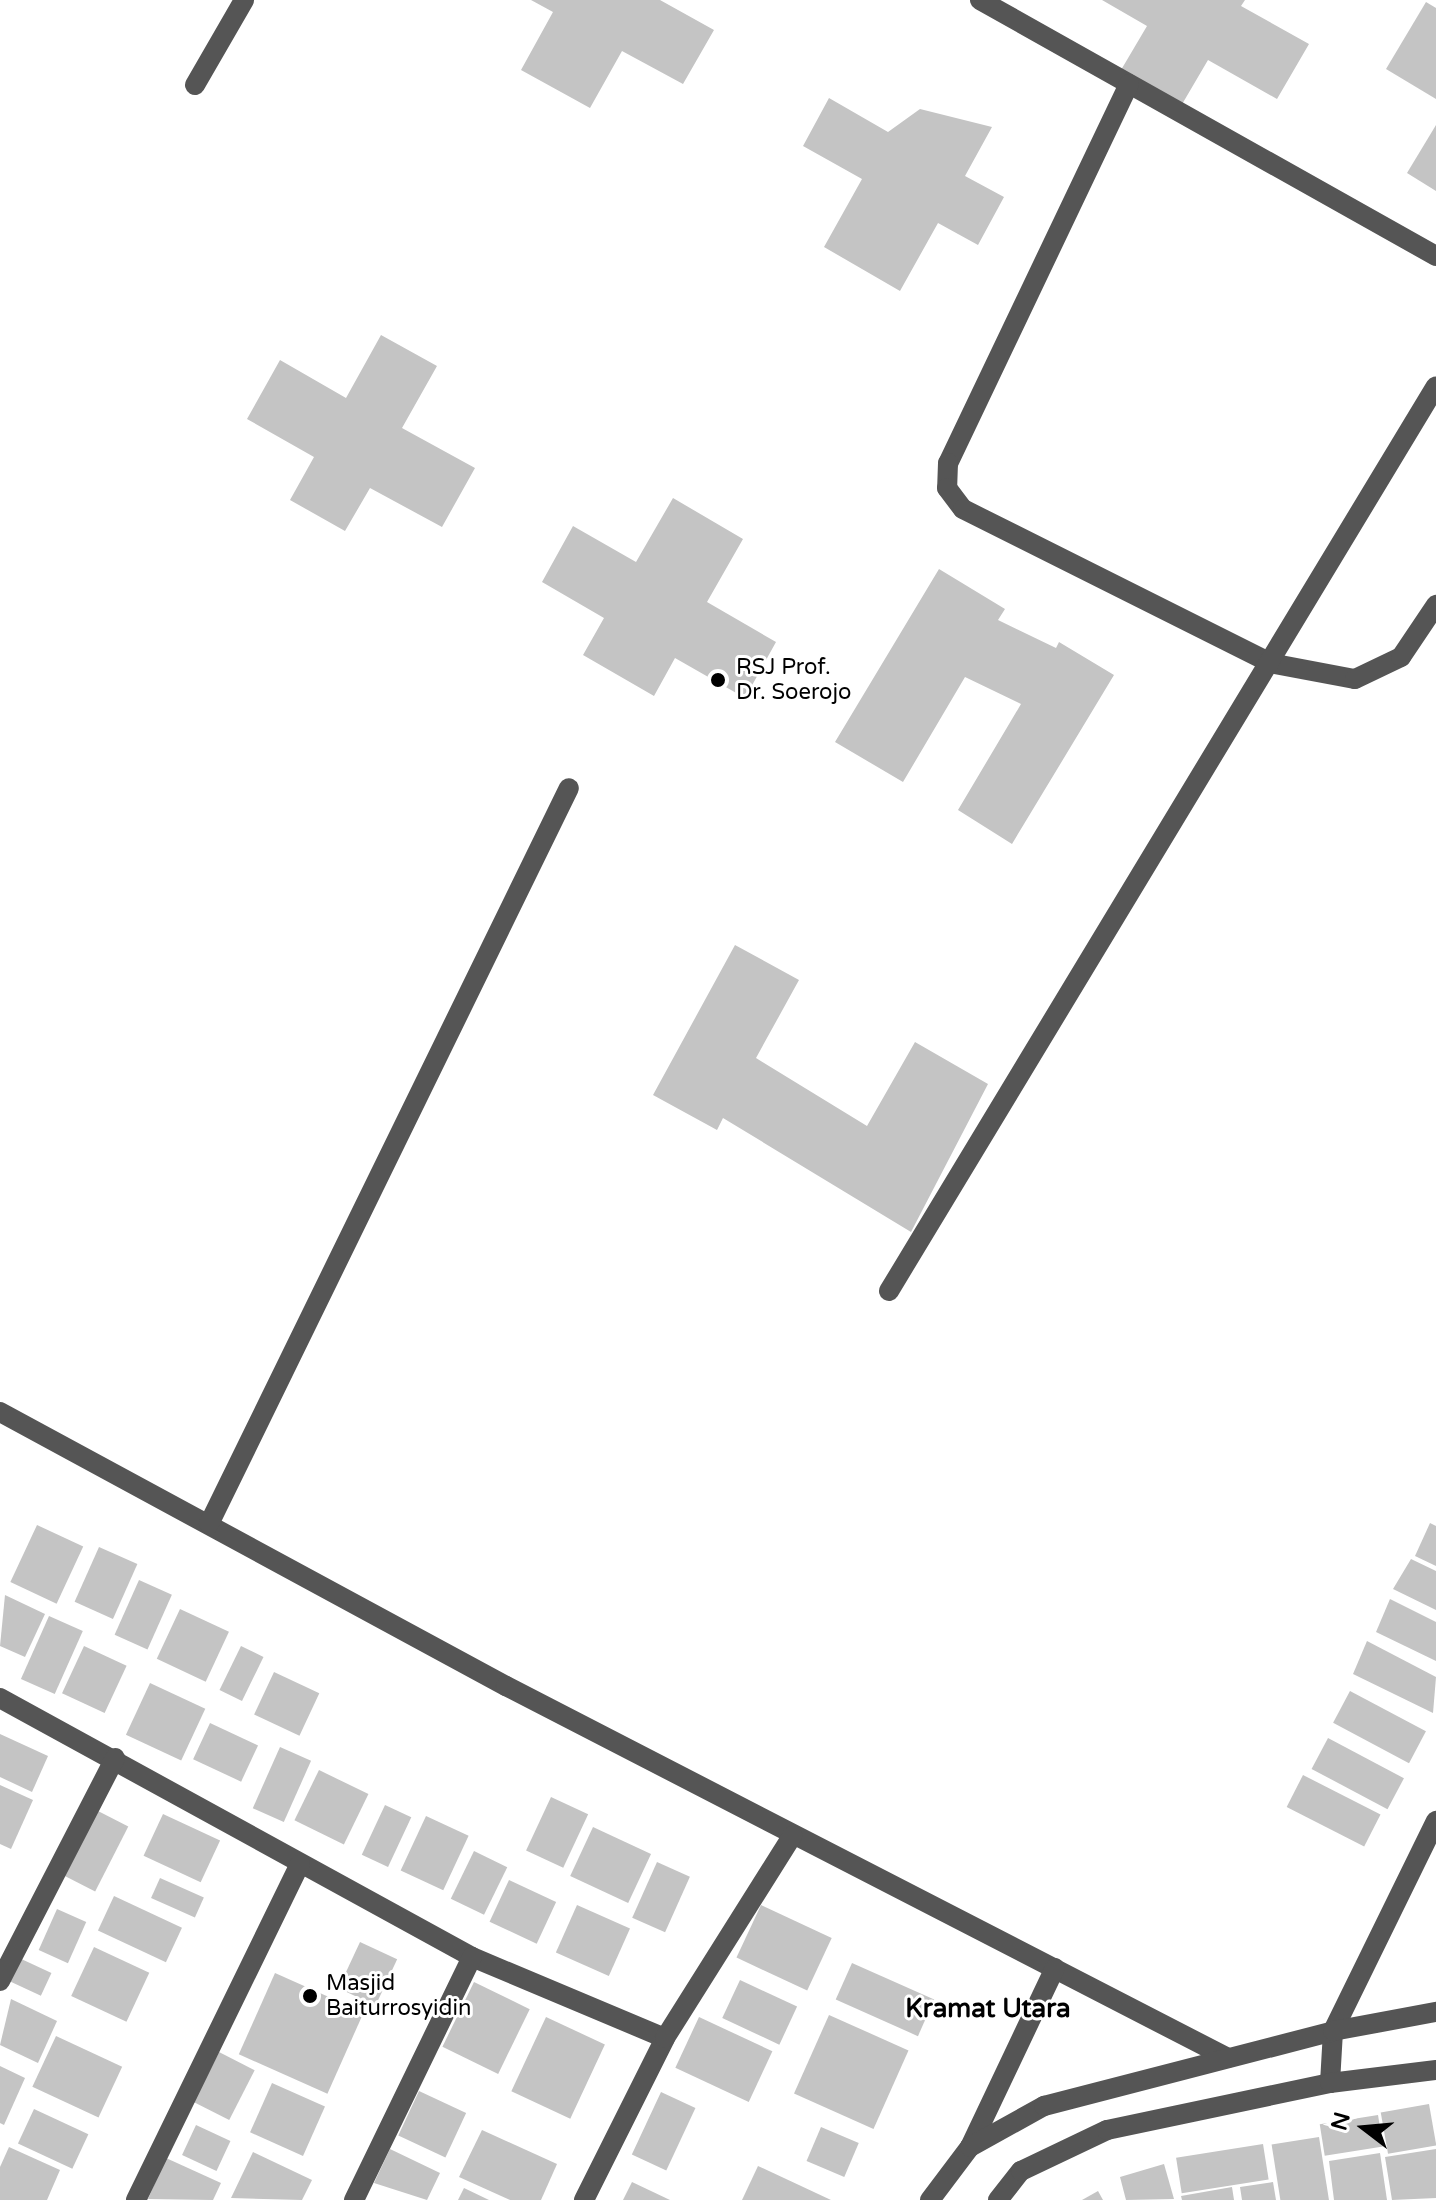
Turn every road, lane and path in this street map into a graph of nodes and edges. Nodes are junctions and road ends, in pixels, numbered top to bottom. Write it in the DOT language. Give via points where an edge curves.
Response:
graph roads {
  1 [pos="244,0"];
  2 [pos="980,0"];
  3 [pos="1129,84"];
  4 [pos="195,85"];
  5 [pos="1436,256"];
  6 [pos="1436,386"];
  7 [pos="1436,605"];
  8 [pos="1270,663"];
  9 [pos="569,788"];
  10 [pos="889,1291"];
  11 [pos="0,1412"];
  12 [pos="209,1524"];
  13 [pos="0,1698"];
  14 [pos="115,1758"];
  15 [pos="1436,1821"];
  16 [pos="792,1836"];
  17 [pos="300,1864"];
  18 [pos="472,1957"];
  19 [pos="1055,1968"];
  20 [pos="0,1981"];
  21 [pos="1436,2012"];
  22 [pos="1333,2031"];
  23 [pos="665,2038"];
  24 [pos="1228,2058"];
  25 [pos="1436,2070"];
  26 [pos="1330,2083"];
  27 [pos="970,2147"];
  28 [pos="136,2200"];
  29 [pos="354,2200"];
  30 [pos="584,2200"];
  31 [pos="930,2200"];
  32 [pos="998,2200"];
  1 -- 4 [label="street"];
  2 -- 3 [label="street"];
  3 -- 5 [label="street"];
  3 -- 8 [label="street" via="948,463 947,488 963,509"];
  6 -- 8 [label="street"];
  7 -- 8 [label="street" via="1401,657 1355,679"];
  8 -- 10 [label="street"];
  9 -- 12 [label="street"];
  11 -- 12 [label="street"];
  12 -- 16 [label="street"];
  13 -- 14 [label="street"];
  14 -- 17 [label="street"];
  14 -- 20 [label="street"];
  15 -- 22 [label="street"];
  16 -- 19 [label="street"];
  16 -- 23 [label="street"];
  17 -- 18 [label="street"];
  17 -- 28 [label="street"];
  18 -- 23 [label="street"];
  18 -- 29 [label="street"];
  19 -- 24 [label="street"];
  19 -- 27 [label="street"];
  21 -- 22 [label="street"];
  22 -- 24 [label="street"];
  22 -- 26 [label="street"];
  23 -- 30 [label="street"];
  24 -- 27 [label="street" via="1044,2106"];
  25 -- 26 [label="street"];
  26 -- 32 [label="street" via="1107,2130 1021,2171"];
  27 -- 31 [label="street"];
}
